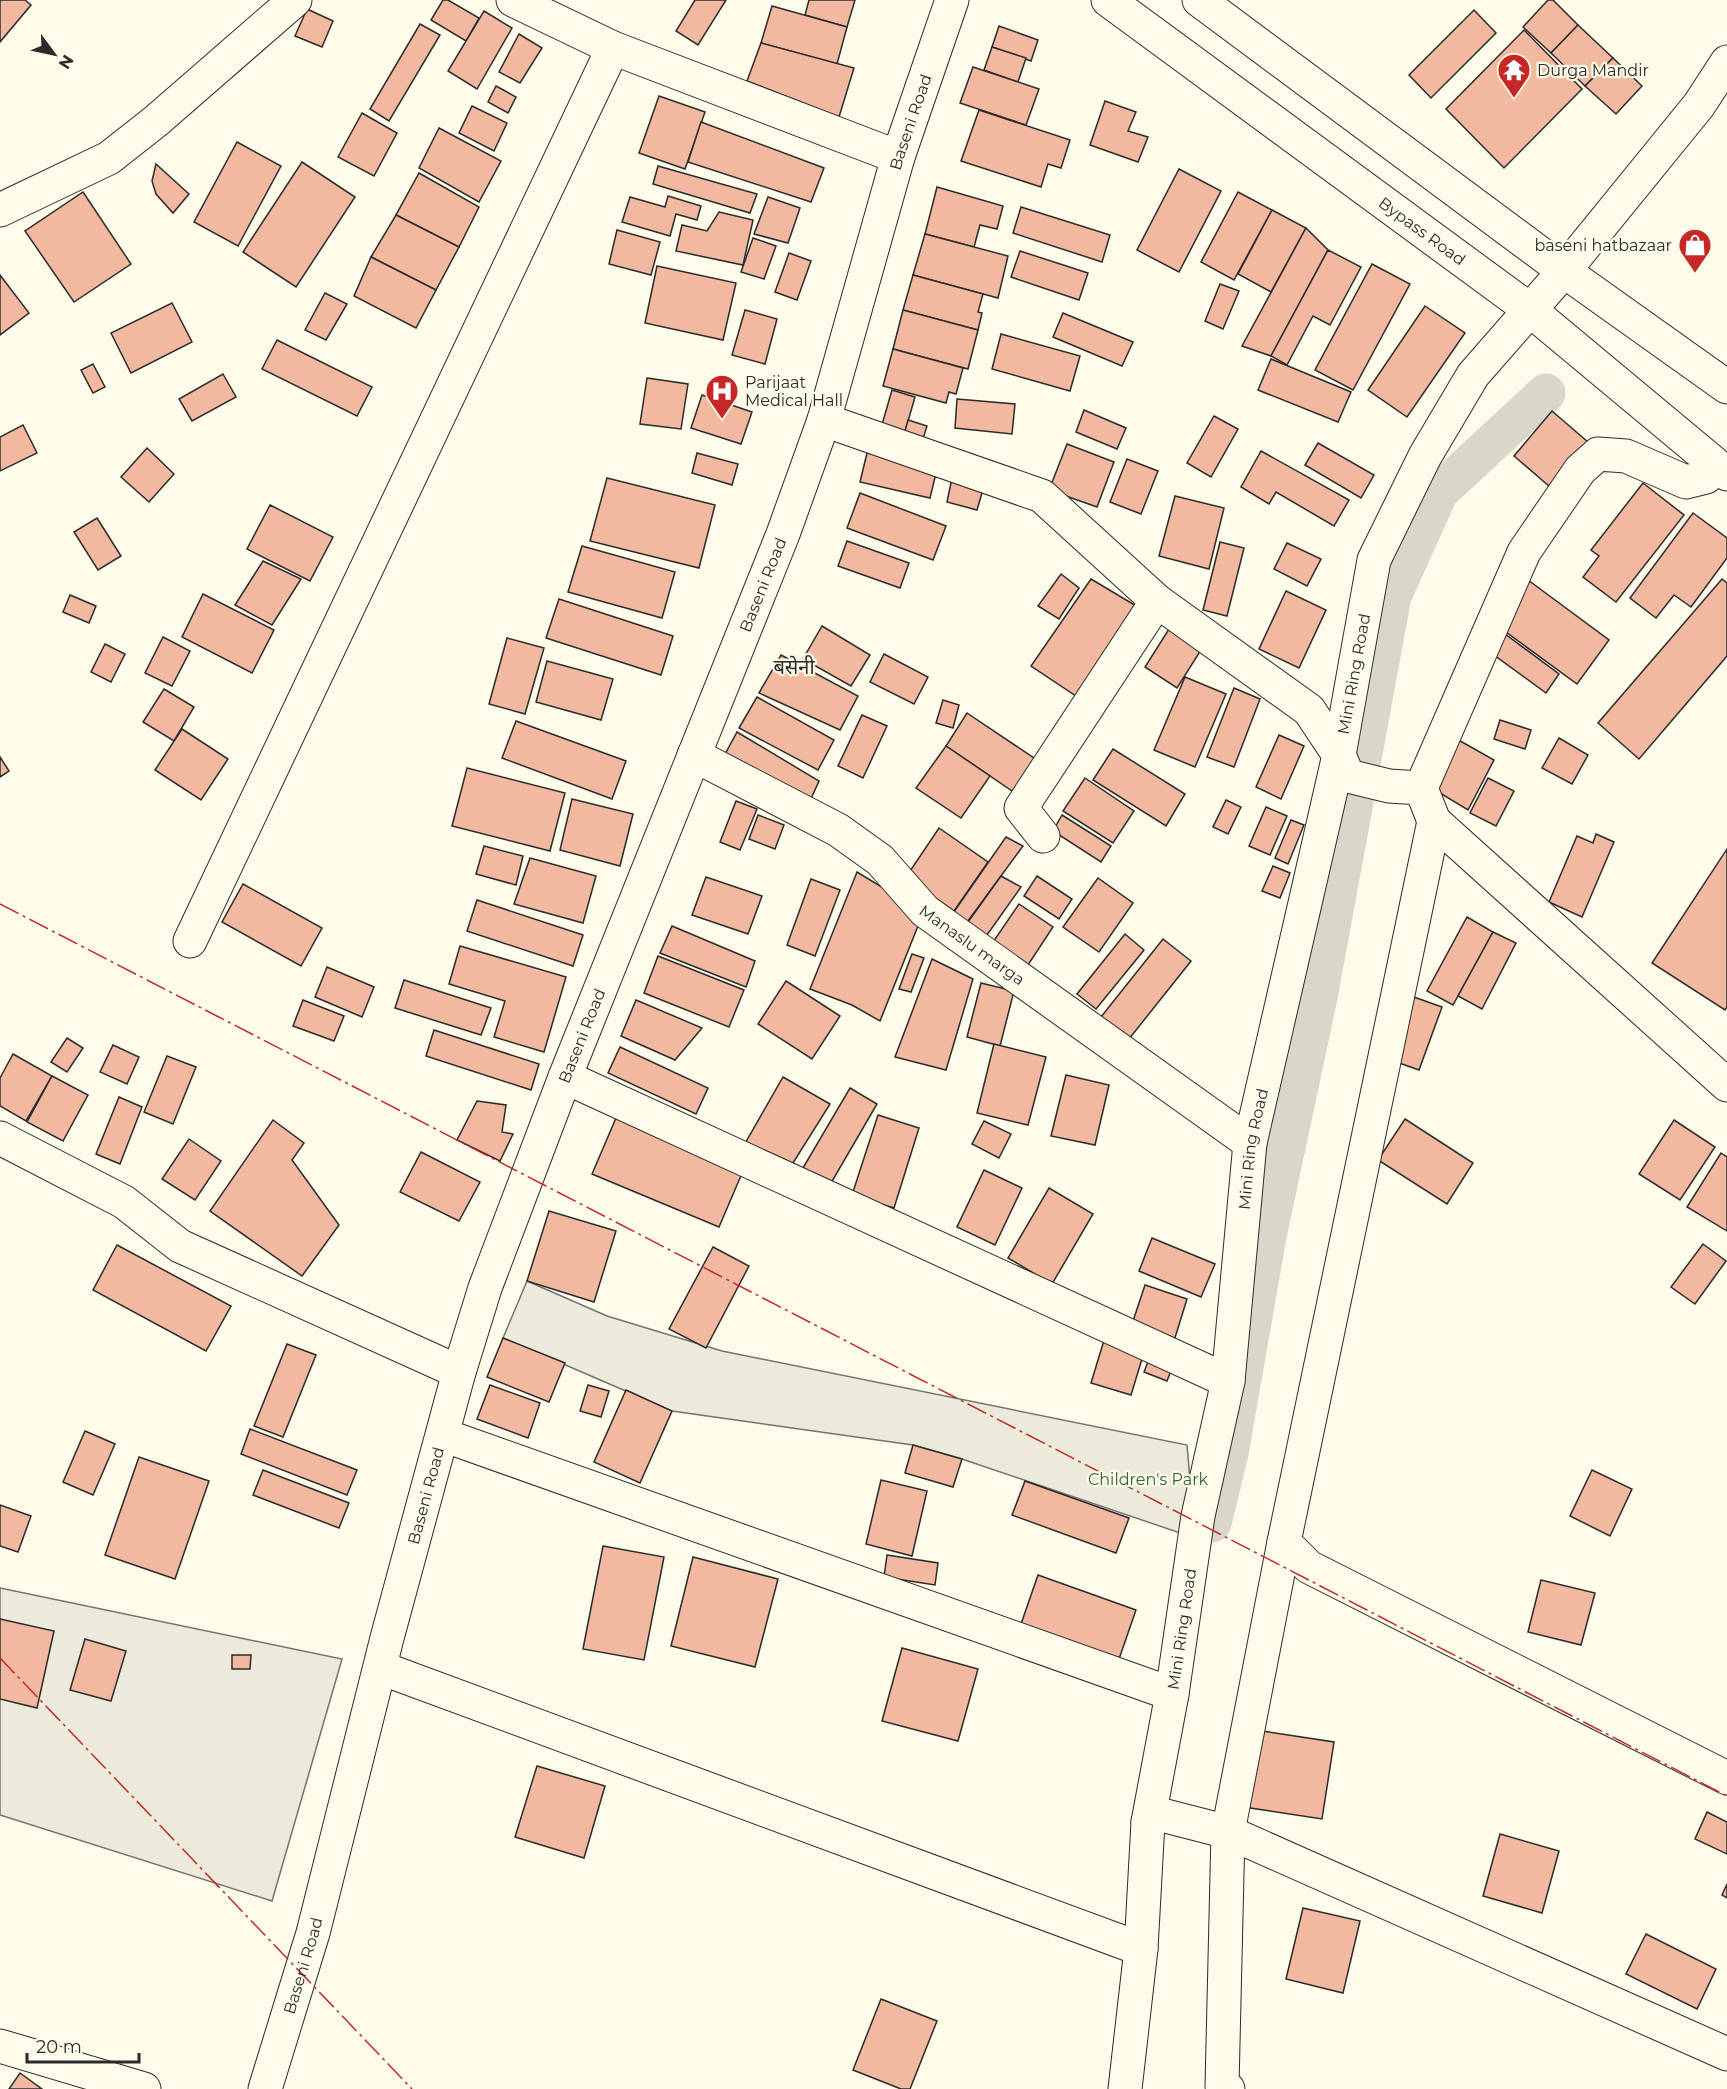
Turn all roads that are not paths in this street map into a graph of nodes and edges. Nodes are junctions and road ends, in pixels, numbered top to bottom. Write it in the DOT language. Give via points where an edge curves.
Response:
graph roads {
  1 [pos="295,0"];
  2 [pos="513,0"];
  3 [pos="952,0"];
  4 [pos="1108,0"];
  5 [pos="1199,0"];
  6 [pos="613,48"];
  7 [pos="1727,62"];
  8 [pos="898,157"];
  9 [pos="0,210"];
  10 [pos="1564,271"];
  11 [pos="1530,310"];
  12 [pos="1727,387"];
  13 [pos="824,420"];
  14 [pos="1720,469"];
  15 [pos="1156,601"];
  16 [pos="694,755"];
  17 [pos="1343,766"];
  18 [pos="1420,788"];
  19 [pos="1434,821"];
  20 [pos="1043,836"];
  21 [pos="190,941"];
  22 [pos="565,1077"];
  23 [pos="1727,1084"];
  24 [pos="0,1138"];
  25 [pos="1251,1143"];
  26 [pos="459,1372"];
  27 [pos="1228,1381"];
  28 [pos="443,1435"];
  29 [pos="1284,1542"];
  30 [pos="381,1668"];
  31 [pos="1172,1694"];
  32 [pos="1727,1778"];
  33 [pos="1153,1818"];
  34 [pos="1219,1831"];
  35 [pos="1141,1949"];
  36 [pos="0,2046"];
  37 [pos="1727,2054"];
  38 [pos="1224,2088"];
  39 [pos="144,2089"];
  40 [pos="265,2089"];
  41 [pos="1125,2089"];
  1 -- 9 [label="main road" via="109,158"];
  2 -- 6 [label="main road"];
  3 -- 8 [label="main road, Baseni Road"];
  4 -- 11 [label="main road, Bypass Road"];
  5 -- 10 [label="main road"];
  6 -- 8 [label="main road"];
  6 -- 21 [label="main road"];
  7 -- 10 [label="main road, Mini Ring Road" via="1699,105"];
  8 -- 13 [label="main road, Baseni Road"];
  10 -- 11 [label="main road, Mini Ring Road"];
  10 -- 12 [label="main road"];
  11 -- 14 [label="main road, Bypass Road"];
  11 -- 17 [label="main road, Mini Ring Road" via="1473,375 1425,456 1374,560"];
  13 -- 15 [label="main road" via="1042,496"];
  13 -- 16 [label="main road, Baseni Road" via="783,534"];
  14 -- 18 [label="main road" via="1686,482 1626,456 1598,454 1580,470 1524,552"];
  15 -- 17 [label="main road" via="1309,710"];
  15 -- 20 [label="main road" via="1021,808"];
  16 -- 22 [label="main road, Baseni Road"];
  16 -- 25 [label="main road, Manaslu marga" via="846,836 880,860 926,911"];
  17 -- 18 [label="main road" via="1389,786"];
  17 -- 25 [label="main road, Mini Ring Road"];
  18 -- 19 [label="main road"];
  19 -- 23 [label="main road"];
  19 -- 29 [label="main road"];
  22 -- 26 [label="main road, Baseni Road" via="485,1288"];
  22 -- 27 [label="main road"];
  24 -- 26 [label="main road" via="124,1202 180,1246"];
  25 -- 27 [label="main road, Mini Ring Road"];
  26 -- 28 [label="main road, Baseni Road"];
  27 -- 31 [label="main road, Mini Ring Road" via="1198,1516"];
  28 -- 30 [label="main road, Baseni Road"];
  28 -- 31 [label="main road"];
  29 -- 32 [label="main road" via="1309,1567"];
  29 -- 34 [label="main road"];
  30 -- 35 [label="main road"];
  30 -- 40 [label="main road, Baseni Road" via="313,1933"];
  31 -- 33 [label="main road, Mini Ring Road"];
  33 -- 34 [label="main road"];
  33 -- 35 [label="main road, Mini Ring Road"];
  34 -- 37 [label="main road"];
  34 -- 38 [label="main road"];
  35 -- 41 [label="main road, Mini Ring Road"];
  36 -- 39 [label="main road"];
}
